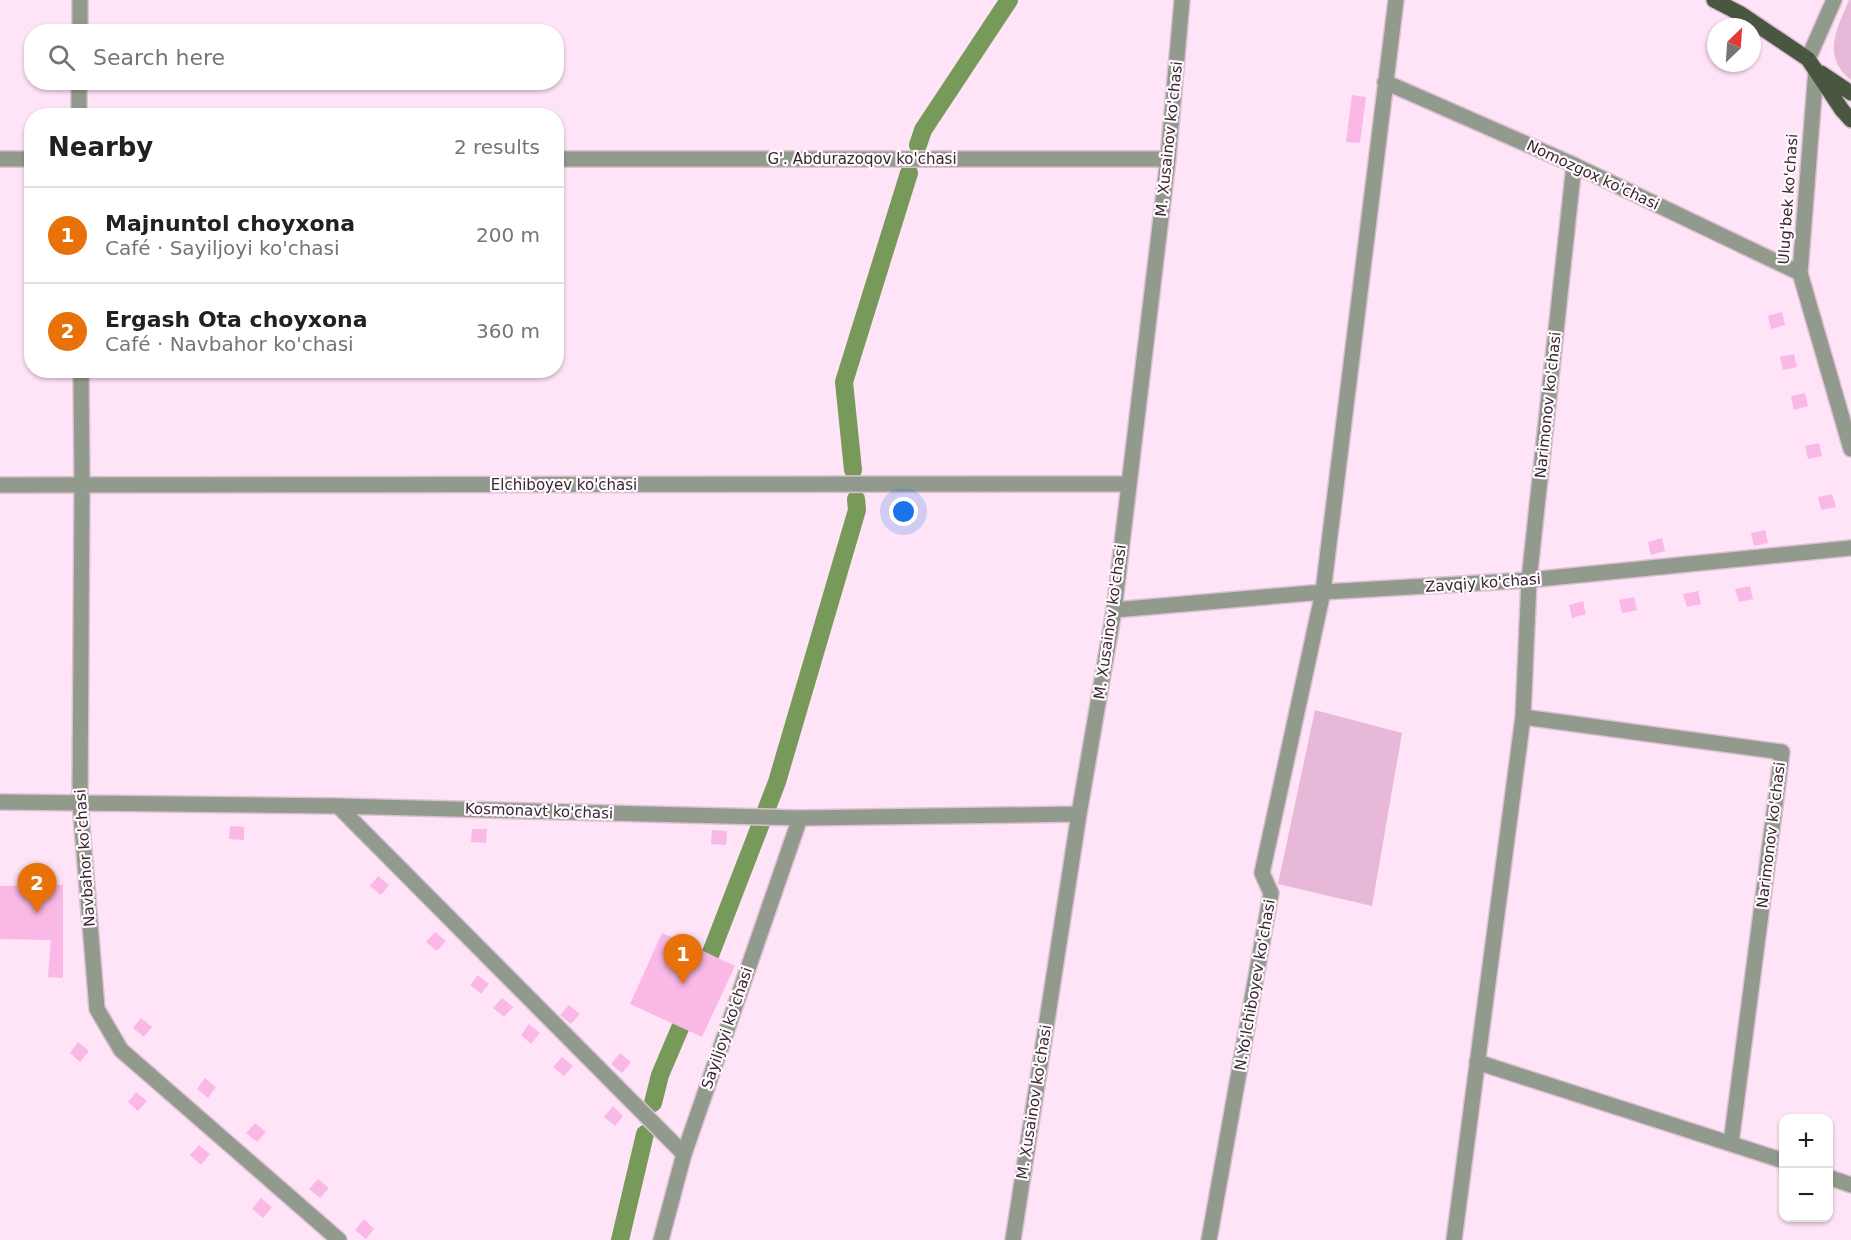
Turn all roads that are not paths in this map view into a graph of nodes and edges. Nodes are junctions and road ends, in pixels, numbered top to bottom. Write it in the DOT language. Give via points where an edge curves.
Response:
graph roads {
  1 [pos="80,0"];
  2 [pos="1182,0"];
  3 [pos="1396,0"];
  4 [pos="1714,0"];
  5 [pos="1834,0"];
  6 [pos="80,24"];
  7 [pos="1812,64"];
  8 [pos="1384,82"];
  9 [pos="79,90"];
  10 [pos="1851,93"];
  11 [pos="79,108"];
  12 [pos="1851,120"];
  13 [pos="0,159"];
  14 [pos="24,159"];
  15 [pos="564,159"];
  16 [pos="1168,159"];
  17 [pos="1574,165"];
  18 [pos="1800,273"];
  19 [pos="81,378"];
  20 [pos="1851,449"];
  21 [pos="1128,484"];
  22 [pos="0,485"];
  23 [pos="82,485"];
  24 [pos="1851,548"];
  25 [pos="1529,580"];
  26 [pos="1323,592"];
  27 [pos="1114,610"];
  28 [pos="1523,717"];
  29 [pos="0,802"];
  30 [pos="80,802"];
  31 [pos="338,806"];
  32 [pos="1079,814"];
  33 [pos="799,818"];
  34 [pos="1477,1062"];
  35 [pos="1731,1143"];
  36 [pos="684,1154"];
  37 [pos="1779,1159"];
  38 [pos="1833,1179"];
  39 [pos="1851,1185"];
  40 [pos="339,1240"];
  41 [pos="661,1240"];
  42 [pos="1013,1240"];
  43 [pos="1209,1240"];
  44 [pos="1454,1240"];
  1 -- 6 [label="street"];
  2 -- 16 [label="street, M. Xusainov ko'chasi"];
  3 -- 8 [label="street"];
  4 -- 7 [label="main road" via="1741,14"];
  5 -- 7 [label="street, Ulug'bek ko'chasi"];
  7 -- 10 [label="main road"];
  7 -- 12 [label="main road"];
  7 -- 18 [label="street, Ulug'bek ko'chasi"];
  8 -- 17 [label="street, Nomozgox ko'chasi"];
  8 -- 26 [label="street"];
  9 -- 11 [label="street"];
  13 -- 14 [label="street"];
  15 -- 16 [label="street, G'. Abdurazoqov ko'chasi"];
  16 -- 21 [label="street, M. Xusainov ko'chasi"];
  17 -- 18 [label="street, Nomozgox ko'chasi"];
  17 -- 25 [label="street, Narimonov ko'chasi"];
  18 -- 20 [label="street, Ulug'bek ko'chasi"];
  19 -- 23 [label="street, Navbahor ko'chasi"];
  21 -- 23 [label="street, Elchiboyev ko'chasi"];
  21 -- 27 [label="street, M. Xusainov ko'chasi"];
  22 -- 23 [label="street, Elchiboyev ko'chasi"];
  23 -- 30 [label="street, Navbahor ko'chasi"];
  24 -- 25 [label="street, Zavqiy ko'chasi"];
  25 -- 26 [label="street, Zavqiy ko'chasi"];
  25 -- 28 [label="street, Narimonov ko'chasi"];
  26 -- 27 [label="street, Zavqiy ko'chasi"];
  26 -- 43 [label="street, N.Yo'lchiboyev ko'chasi" via="1262,873 1271,893"];
  27 -- 32 [label="street, M. Xusainov ko'chasi"];
  28 -- 34 [label="street, Narimonov ko'chasi"];
  28 -- 35 [label="street, Narimonov ko'chasi" via="1782,752"];
  29 -- 30 [label="street, Kosmonavt ko'chasi"];
  30 -- 31 [label="street, Kosmonavt ko'chasi"];
  30 -- 40 [label="street, Navbahor ko'chasi" via="97,1009 121,1050"];
  31 -- 33 [label="street, Kosmonavt ko'chasi"];
  31 -- 36 [label="street"];
  32 -- 33 [label="street, Kosmonavt ko'chasi"];
  32 -- 42 [label="street, M. Xusainov ko'chasi"];
  33 -- 36 [label="street, Sayiljoyi ko'chasi"];
  34 -- 35 [label="street"];
  34 -- 44 [label="street, Narimonov ko'chasi"];
  35 -- 37 [label="street"];
  36 -- 41 [label="street, Sayiljoyi ko'chasi"];
  38 -- 39 [label="street"];
}
